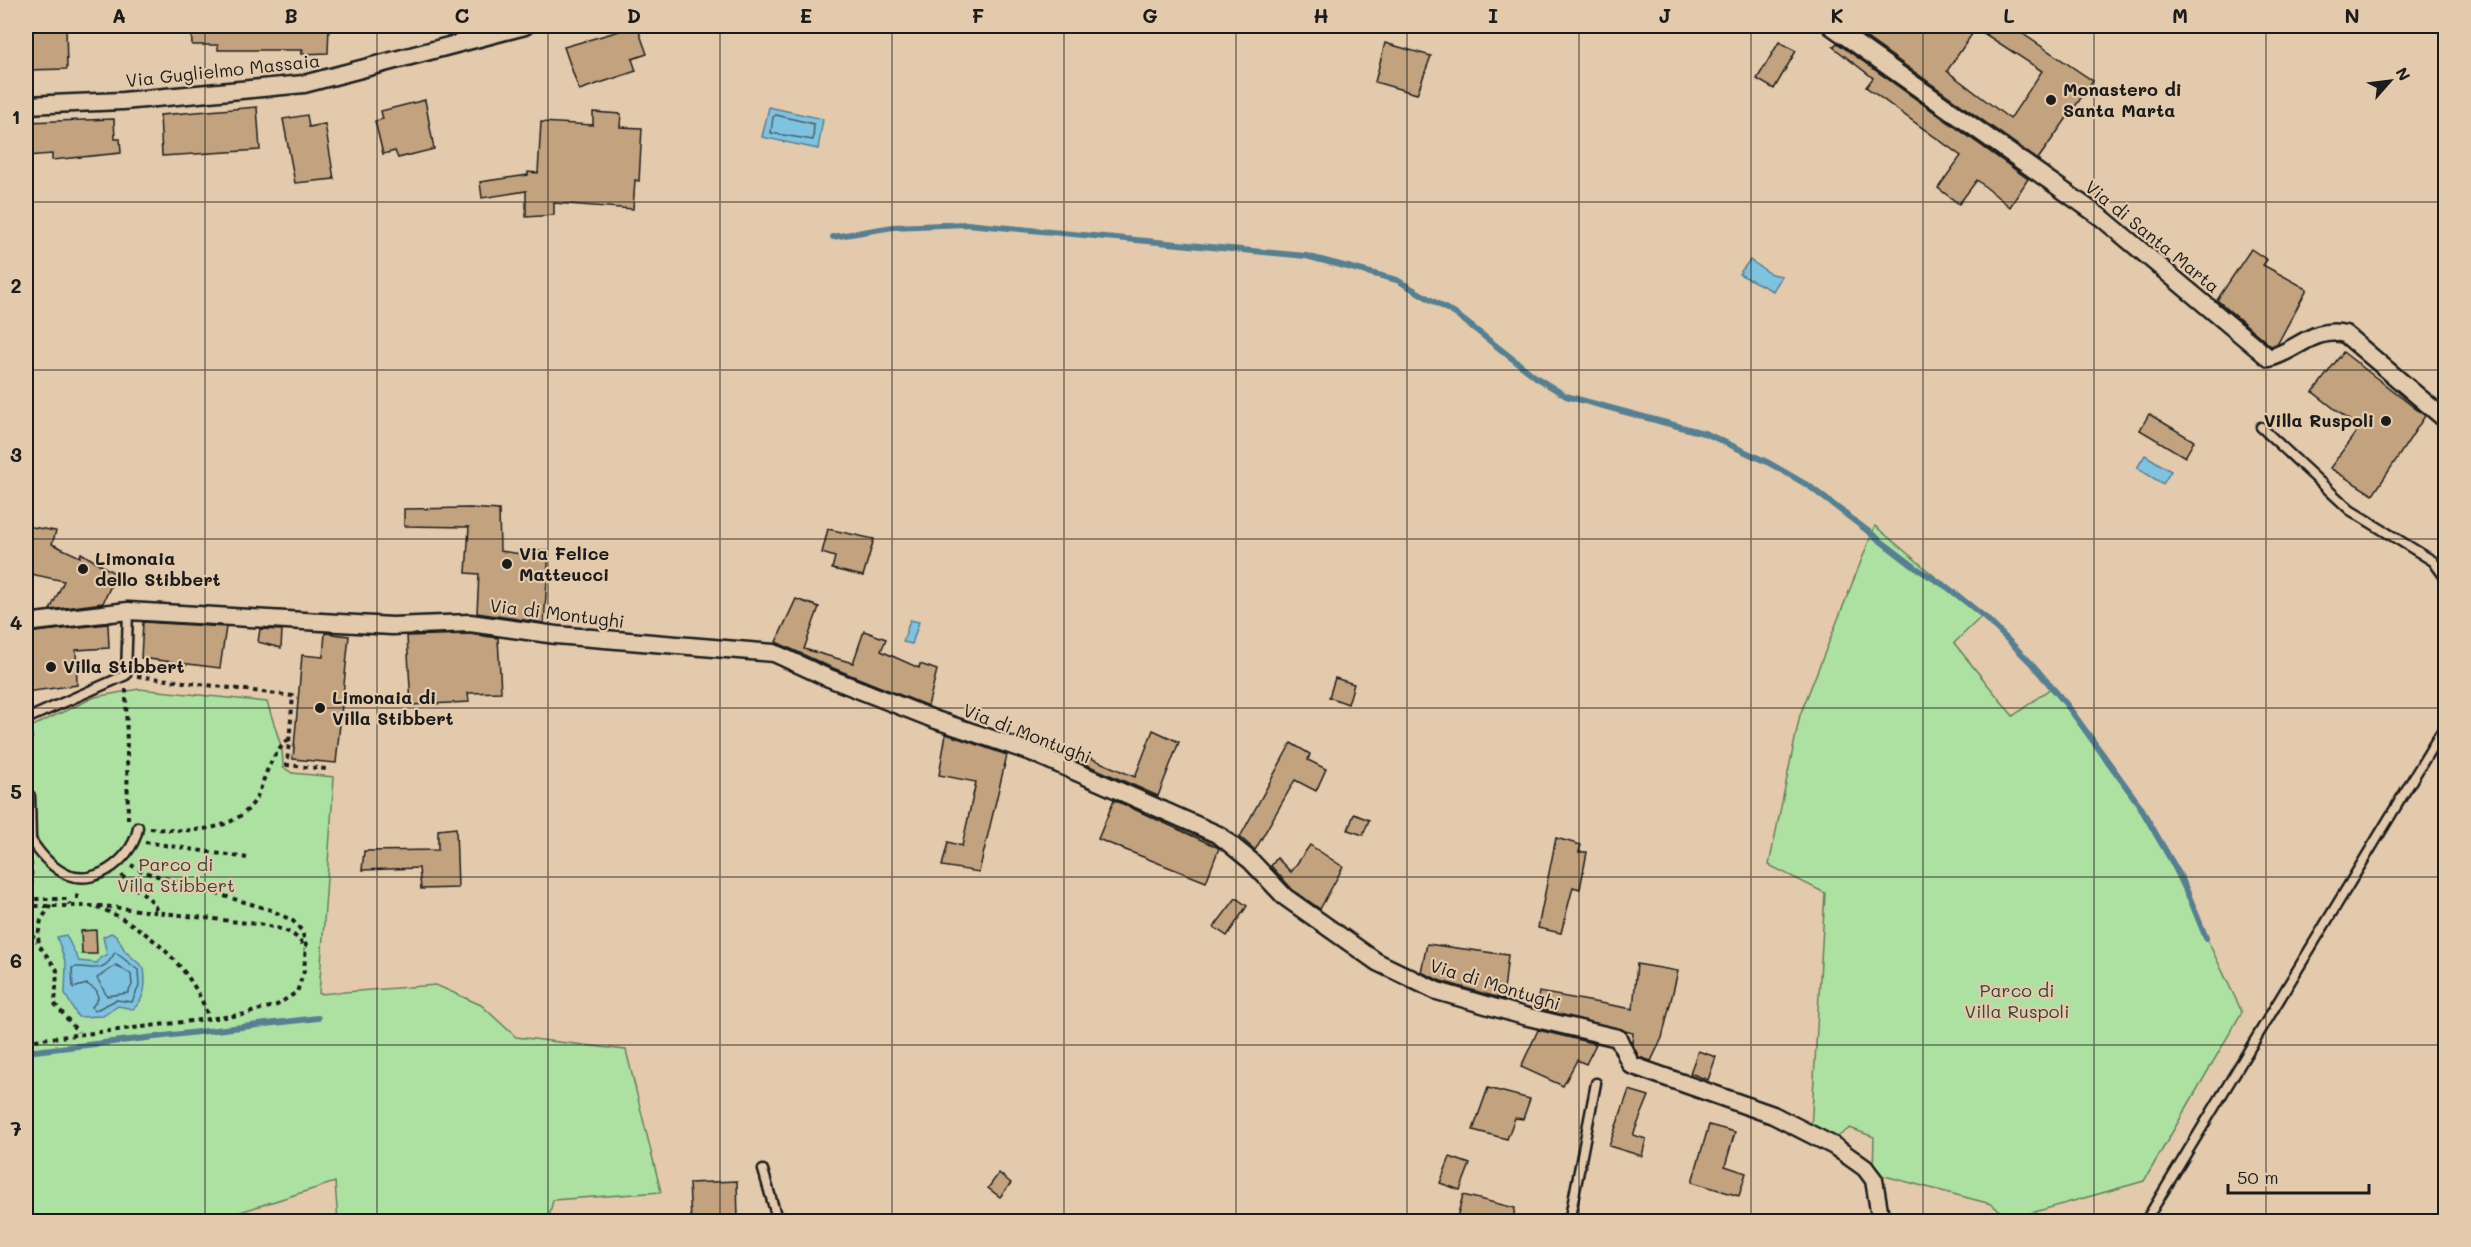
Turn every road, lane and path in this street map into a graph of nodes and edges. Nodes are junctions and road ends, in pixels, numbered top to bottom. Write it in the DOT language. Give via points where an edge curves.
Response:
graph roads {
  1 [pos="525,26"];
  2 [pos="1831,26"];
  3 [pos="26,105"];
  4 [pos="2445,420"];
  5 [pos="2261,427"];
  6 [pos="2445,579"];
  7 [pos="128,611"];
  8 [pos="26,623"];
  9 [pos="126,675"];
  10 [pos="28,719"];
  11 [pos="2445,724"];
  12 [pos="289,739"];
  13 [pos="326,770"];
  14 [pos="30,796"];
  15 [pos="133,827"];
  16 [pos="31,840"];
  17 [pos="135,840"];
  18 [pos="26,849"];
  19 [pos="125,856"];
  20 [pos="247,858"];
  21 [pos="117,863"];
  22 [pos="31,884"];
  23 [pos="26,899"];
  24 [pos="32,899"];
  25 [pos="51,905"];
  26 [pos="70,905"];
  27 [pos="94,905"];
  28 [pos="26,906"];
  29 [pos="157,912"];
  30 [pos="26,927"];
  31 [pos="39,945"];
  32 [pos="306,952"];
  33 [pos="208,1017"];
  34 [pos="79,1033"];
  35 [pos="26,1041"];
  36 [pos="1596,1083"];
  37 [pos="763,1170"];
  38 [pos="778,1221"];
  39 [pos="1569,1221"];
  40 [pos="1881,1221"];
  41 [pos="2145,1221"];
  1 -- 3 [label="street, Via Guglielmo Massaia" via="304,84 123,101"];
  2 -- 4 [label="street, Via di Santa Marta" via="2102,218 2269,358 2285,354 2303,339 2326,331 2345,334"];
  5 -- 6 [label="lane" via="2350,510 2433,561"];
  7 -- 8 [label="street, Via di Montughi"];
  7 -- 9 [label="lane"];
  7 -- 40 [label="street, Via di Montughi" via="392,626 470,623 556,635 774,653 918,712 1031,752 1219,835 1285,897 1377,962 1437,991 1524,1017 1618,1038 1631,1065 1773,1115 1834,1146 1865,1168 1874,1180"];
  9 -- 10 [label="lane"];
  9 -- 12 [label="path" via="293,696"];
  9 -- 15 [label="path"];
  10 -- 14 [label="path"];
  11 -- 41 [label="lane"];
  12 -- 13 [label="path" via="287,765"];
  12 -- 15 [label="path" via="273,755 256,797 241,816 195,830"];
  14 -- 16 [label="lane"];
  15 -- 17 [label="lane"];
  16 -- 18 [label="lane"];
  16 -- 21 [label="lane" via="48,862 72,876 95,875"];
  17 -- 19 [label="lane"];
  17 -- 20 [label="path"];
  19 -- 21 [label="lane"];
  19 -- 32 [label="path" via="132,866 144,872 288,917 302,931"];
  21 -- 29 [label="path" via="126,882 149,896"];
  22 -- 24 [label="path"];
  23 -- 24 [label="path"];
  24 -- 26 [label="path" via="67,899"];
  25 -- 26 [label="path"];
  25 -- 28 [label="path"];
  25 -- 31 [label="path" via="41,920"];
  26 -- 27 [label="path"];
  27 -- 29 [label="path"];
  27 -- 33 [label="path" via="126,921 171,958 196,989"];
  29 -- 32 [label="path" via="280,928 297,936"];
  30 -- 31 [label="path"];
  31 -- 34 [label="path" via="57,970 55,1004"];
  32 -- 33 [label="path" via="300,987 287,1000 241,1015"];
  33 -- 34 [label="path"];
  34 -- 35 [label="path"];
  36 -- 39 [label="lane"];
  37 -- 38 [label="lane"];
}
